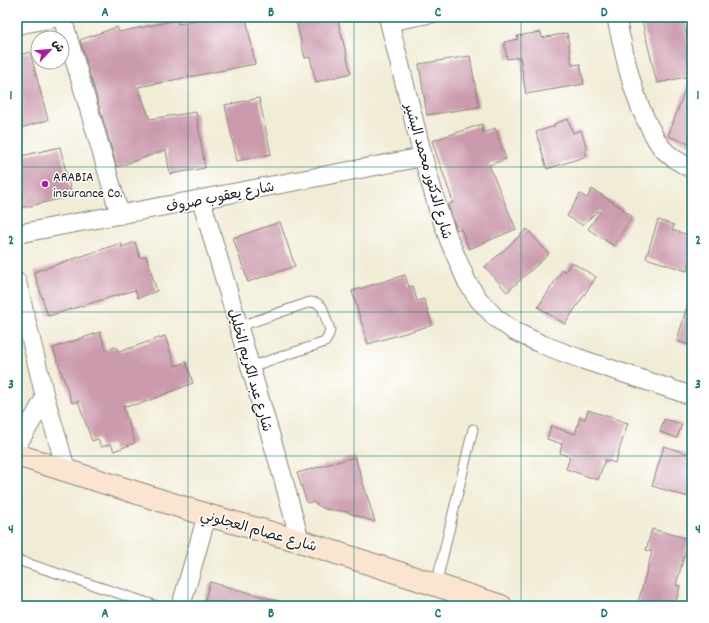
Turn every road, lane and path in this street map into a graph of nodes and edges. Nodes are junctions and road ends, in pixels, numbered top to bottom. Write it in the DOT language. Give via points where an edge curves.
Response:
graph roads {
  1 [pos="61,17"];
  2 [pos="436,17"];
  3 [pos="616,17"];
  4 [pos="389,22"];
  5 [pos="17,25"];
  6 [pos="423,157"];
  7 [pos="692,169"];
  8 [pos="201,199"];
  9 [pos="120,215"];
  10 [pos="17,234"];
  11 [pos="17,282"];
  12 [pos="238,327"];
  13 [pos="250,367"];
  14 [pos="692,396"];
  15 [pos="45,397"];
  16 [pos="473,429"];
  17 [pos="17,445"];
  18 [pos="17,455"];
  19 [pos="67,472"];
  20 [pos="207,515"];
  21 [pos="300,541"];
  22 [pos="17,560"];
  23 [pos="436,585"];
  24 [pos="157,606"];
  25 [pos="181,606"];
  26 [pos="501,606"];
  1 -- 5 [label="street"];
  1 -- 9 [label="street"];
  2 -- 4 [label="lane"];
  3 -- 7 [label="street" via="629,74 642,114 662,148 674,159"];
  4 -- 6 [label="street, شارع الدكتور محمد البشير"];
  6 -- 8 [label="street, شارع يعقوب صروف"];
  6 -- 14 [label="street, شارع الدكتور محمد البشير" via="438,209 467,282 496,318 514,331 541,344"];
  8 -- 9 [label="street, شارع يعقوب صروف"];
  8 -- 12 [label="street, شارع عبد الكريم الخليل"];
  9 -- 10 [label="street, شارع يعقوب صروف"];
  11 -- 15 [label="street"];
  12 -- 13 [label="street, شارع عبد الكريم الخليل"];
  12 -- 13 [label="lane" via="310,302 322,307 330,330 324,342"];
  13 -- 21 [label="street, شارع عبد الكريم الخليل"];
  15 -- 17 [label="street"];
  15 -- 19 [label="street"];
  16 -- 23 [label="lane"];
  18 -- 19 [label="street, شارع عصام العجلوني"];
  19 -- 20 [label="street, شارع عصام العجلوني"];
  20 -- 21 [label="street, شارع عصام العجلوني"];
  20 -- 25 [label="street"];
  21 -- 23 [label="street, شارع عصام العجلوني"];
  22 -- 24 [label="lane"];
  23 -- 26 [label="street, شارع عصام العجلوني"];
}
